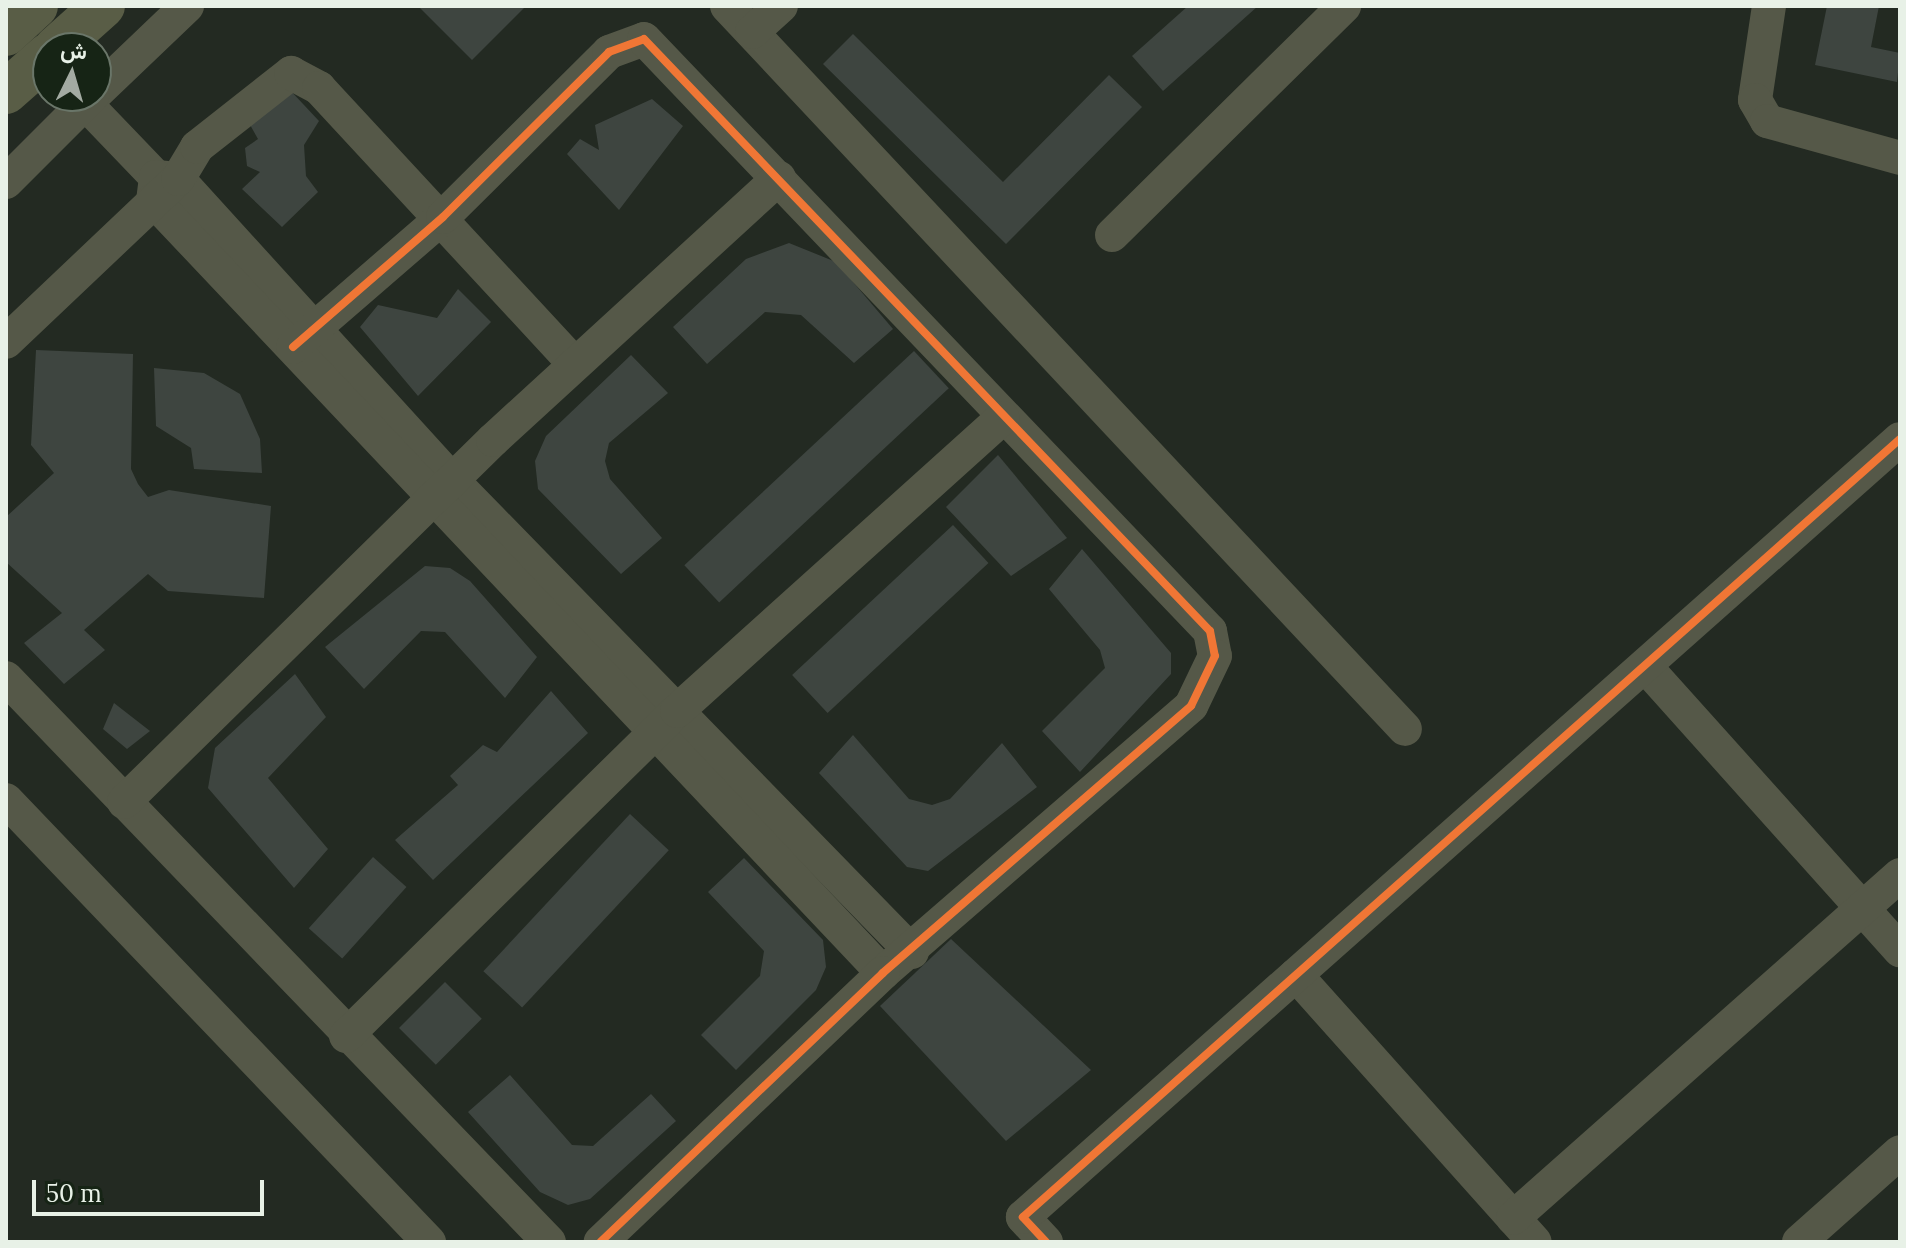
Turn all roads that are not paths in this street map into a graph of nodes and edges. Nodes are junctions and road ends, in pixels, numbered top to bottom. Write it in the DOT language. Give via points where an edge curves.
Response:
graph roads {
  1 [pos="36,6"];
  2 [pos="103,6"];
  3 [pos="187,6"];
  4 [pos="727,6"];
  5 [pos="781,6"];
  6 [pos="1344,6"];
  7 [pos="1769,6"];
  8 [pos="74,32"];
  9 [pos="752,32"];
  10 [pos="6,34"];
  11 [pos="32,69"];
  12 [pos="112,77"];
  13 [pos="6,92"];
  14 [pos="76,112"];
  15 [pos="103,112"];
  16 [pos="1900,158"];
  17 [pos="779,178"];
  18 [pos="6,182"];
  19 [pos="162,186"];
  20 [pos="443,217"];
  21 [pos="1112,235"];
  22 [pos="302,339"];
  23 [pos="6,342"];
  24 [pos="574,363"];
  25 [pos="1002,418"];
  26 [pos="1900,439"];
  27 [pos="442,490"];
  28 [pos="1645,666"];
  29 [pos="6,678"];
  30 [pos="665,722"];
  31 [pos="1405,729"];
  32 [pos="6,800"];
  33 [pos="124,802"];
  34 [pos="1900,875"];
  35 [pos="1862,909"];
  36 [pos="1900,950"];
  37 [pos="912,952"];
  38 [pos="883,973"];
  39 [pos="1296,975"];
  40 [pos="346,1036"];
  41 [pos="1900,1152"];
  42 [pos="1524,1230"];
  43 [pos="429,1242"];
  44 [pos="549,1242"];
  45 [pos="601,1242"];
  46 [pos="1046,1242"];
  47 [pos="1799,1242"];
  1 -- 10 [label="main road"];
  2 -- 8 [label="main road"];
  3 -- 12 [label="street"];
  4 -- 9 [label="street"];
  5 -- 9 [label="street"];
  6 -- 21 [label="street"];
  7 -- 16 [label="street" via="1755,100 1767,121"];
  9 -- 31 [label="street"];
  11 -- 13 [label="main road"];
  14 -- 18 [label="street"];
  15 -- 19 [label="street"];
  17 -- 20 [label="street" via="644,39 609,52"];
  17 -- 24 [label="street"];
  17 -- 25 [label="street"];
  19 -- 20 [label="street" via="197,147 291,73 307,76"];
  19 -- 22 [label="street"];
  19 -- 23 [label="street"];
  20 -- 22 [label="street"];
  20 -- 24 [label="street"];
  22 -- 27 [label="street"];
  24 -- 27 [label="street"];
  25 -- 30 [label="street"];
  25 -- 37 [label="street" via="1210,631 1215,656 1191,706"];
  26 -- 28 [label="street"];
  27 -- 30 [label="street"];
  27 -- 33 [label="street"];
  28 -- 35 [label="street"];
  28 -- 39 [label="street"];
  29 -- 33 [label="street"];
  30 -- 37 [label="street"];
  30 -- 38 [label="street"];
  30 -- 40 [label="street"];
  32 -- 43 [label="street"];
  33 -- 40 [label="street"];
  34 -- 35 [label="street"];
  35 -- 36 [label="street"];
  35 -- 42 [label="street"];
  37 -- 38 [label="street"];
  38 -- 45 [label="street"];
  39 -- 42 [label="street"];
  39 -- 46 [label="street" via="1023,1217"];
  40 -- 44 [label="street"];
  41 -- 47 [label="street"];
}
